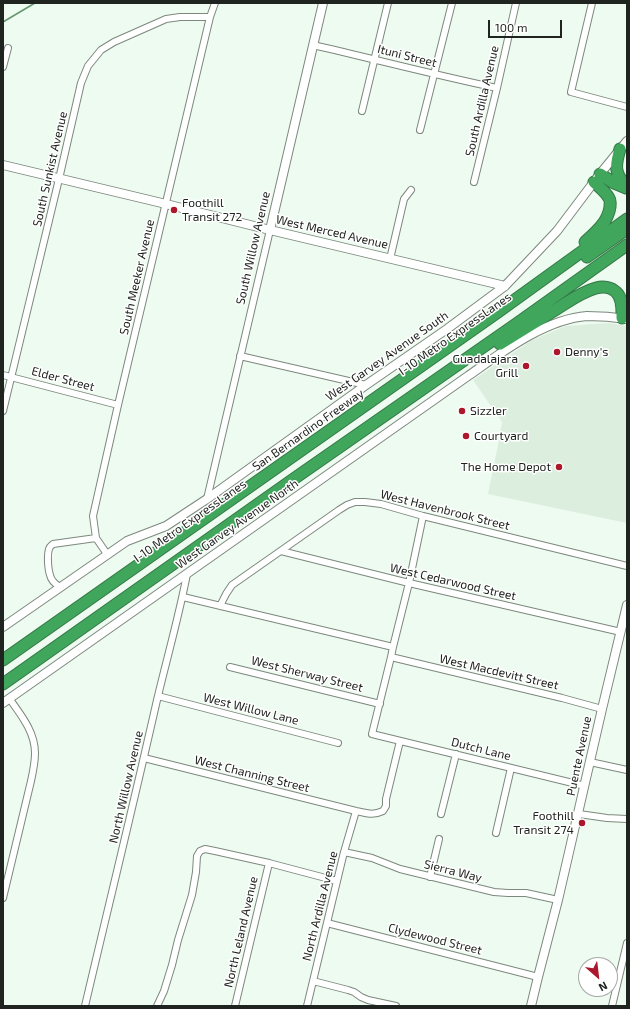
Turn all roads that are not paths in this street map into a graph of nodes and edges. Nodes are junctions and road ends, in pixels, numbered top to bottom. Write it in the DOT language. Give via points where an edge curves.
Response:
graph roads {
  1 [pos="215,3"];
  2 [pos="323,3"];
  3 [pos="388,3"];
  4 [pos="452,3"];
  5 [pos="516,3"];
  6 [pos="592,3"];
  7 [pos="210,17"];
  8 [pos="313,45"];
  9 [pos="8,48"];
  10 [pos="375,59"];
  11 [pos="3,67"];
  12 [pos="435,75"];
  13 [pos="497,88"];
  14 [pos="627,107"];
  15 [pos="362,111"];
  16 [pos="420,130"];
  17 [pos="624,145"];
  18 [pos="3,165"];
  19 [pos="597,178"];
  20 [pos="60,179"];
  21 [pos="474,182"];
  22 [pos="627,187"];
  23 [pos="412,190"];
  24 [pos="166,204"];
  25 [pos="627,219"];
  26 [pos="627,229"];
  27 [pos="270,230"];
  28 [pos="627,238"];
  29 [pos="627,245"];
  30 [pos="390,258"];
  31 [pos="505,286"];
  32 [pos="522,295"];
  33 [pos="625,319"];
  34 [pos="240,356"];
  35 [pos="3,375"];
  36 [pos="11,377"];
  37 [pos="366,385"];
  38 [pos="422,390"];
  39 [pos="118,405"];
  40 [pos="3,411"];
  41 [pos="207,498"];
  42 [pos="423,516"];
  43 [pos="96,538"];
  44 [pos="281,551"];
  45 [pos="107,554"];
  46 [pos="627,566"];
  47 [pos="187,574"];
  48 [pos="409,583"];
  49 [pos="60,588"];
  50 [pos="183,597"];
  51 [pos="627,605"];
  52 [pos="220,606"];
  53 [pos="3,627"];
  54 [pos="621,632"];
  55 [pos="393,647"];
  56 [pos="392,657"];
  57 [pos="3,660"];
  58 [pos="230,667"];
  59 [pos="3,668"];
  60 [pos="3,677"];
  61 [pos="3,684"];
  62 [pos="158,696"];
  63 [pos="6,701"];
  64 [pos="380,704"];
  65 [pos="602,709"];
  66 [pos="400,741"];
  67 [pos="338,743"];
  68 [pos="456,754"];
  69 [pos="144,758"];
  70 [pos="590,762"];
  71 [pos="511,768"];
  72 [pos="627,770"];
  73 [pos="585,786"];
  74 [pos="356,811"];
  75 [pos="441,814"];
  76 [pos="579,814"];
  77 [pos="627,819"];
  78 [pos="496,833"];
  79 [pos="439,839"];
  80 [pos="344,852"];
  81 [pos="269,863"];
  82 [pos="430,877"];
  83 [pos="337,882"];
  84 [pos="4,894"];
  85 [pos="558,900"];
  86 [pos="327,923"];
  87 [pos="627,943"];
  88 [pos="538,977"];
  89 [pos="313,981"];
  90 [pos="85,1006"];
  91 [pos="157,1006"];
  92 [pos="235,1006"];
  93 [pos="307,1006"];
  94 [pos="396,1006"];
  95 [pos="531,1006"];
  96 [pos="612,1006"];
  1 -- 7 [label="street, South Meeker Avenue"];
  2 -- 8 [label="street, South Willow Avenue"];
  3 -- 10 [label="street"];
  4 -- 12 [label="street"];
  5 -- 13 [label="street, South Ardilla Avenue"];
  6 -- 14 [label="street" via="571,92"];
  7 -- 20 [label="street, South Sunkist Avenue" via="166,19 101,50 88,66 81,83"];
  7 -- 24 [label="street, South Meeker Avenue"];
  8 -- 10 [label="street, Ituni Street"];
  8 -- 27 [label="street, South Willow Avenue"];
  9 -- 11 [label="street"];
  10 -- 12 [label="street, Ituni Street"];
  10 -- 15 [label="street"];
  12 -- 13 [label="street, Ituni Street"];
  12 -- 16 [label="street"];
  13 -- 21 [label="street, South Ardilla Avenue"];
  17 -- 19 [label="street, West Garvey Avenue South"];
  17 -- 22 [label="highway" via="616,160 616,171"];
  18 -- 20 [label="street, West Merced Avenue"];
  19 -- 22 [label="highway"];
  19 -- 31 [label="street, West Garvey Avenue South" via="557,231"];
  19 -- 32 [label="highway" via="610,201 606,220 586,241"];
  20 -- 24 [label="street, West Merced Avenue"];
  20 -- 36 [label="street, South Sunkist Avenue"];
  23 -- 30 [label="street" via="404,199"];
  24 -- 27 [label="street, West Merced Avenue"];
  24 -- 39 [label="street, South Meeker Avenue"];
  25 -- 32 [label="highway, San Bernardino Freeway"];
  26 -- 59 [label="highway, I-10 Metro ExpressLanes"];
  27 -- 30 [label="street, West Merced Avenue"];
  27 -- 34 [label="street, South Willow Avenue"];
  28 -- 60 [label="highway, I-10 Metro ExpressLanes"];
  29 -- 38 [label="highway"];
  30 -- 31 [label="street, West Merced Avenue"];
  31 -- 37 [label="street, West Garvey Avenue South" via="447,330"];
  32 -- 57 [label="highway, San Bernardino Freeway"];
  33 -- 38 [label="highway" via="620,297 616,292 604,286 596,288 578,295 445,381"];
  33 -- 47 [label="street, West Garvey Avenue North" via="587,316 565,320 526,338"];
  34 -- 37 [label="street"];
  34 -- 41 [label="street, South Willow Avenue"];
  35 -- 36 [label="street, Elder Street"];
  36 -- 39 [label="street, Elder Street"];
  36 -- 40 [label="street, South Sunkist Avenue"];
  37 -- 41 [label="street, West Garvey Avenue South"];
  38 -- 61 [label="highway"];
  39 -- 43 [label="street, South Meeker Avenue" via="93,516"];
  41 -- 45 [label="street, West Garvey Avenue South" via="166,526 127,541"];
  42 -- 44 [label="street, West Havenbrook Street" via="381,504 355,502 339,510"];
  42 -- 46 [label="street, West Havenbrook Street"];
  42 -- 48 [label="street"];
  43 -- 45 [label="street, South Meeker Avenue"];
  43 -- 49 [label="street" via="50,546 48,568 53,582"];
  44 -- 48 [label="street, West Cedarwood Street"];
  44 -- 52 [label="street, West Havenbrook Street" via="232,585"];
  45 -- 49 [label="street, West Garvey Avenue South"];
  47 -- 50 [label="street, North Willow Avenue"];
  47 -- 63 [label="street, West Garvey Avenue North"];
  48 -- 54 [label="street, West Cedarwood Street"];
  48 -- 55 [label="street"];
  49 -- 53 [label="street, West Garvey Avenue South"];
  50 -- 52 [label="street"];
  50 -- 62 [label="street, North Willow Avenue"];
  51 -- 54 [label="street, Puente Avenue"];
  52 -- 55 [label="street"];
  54 -- 65 [label="street, Puente Avenue"];
  55 -- 56 [label="street"];
  56 -- 64 [label="street"];
  56 -- 65 [label="street, West Macdevitt Street"];
  58 -- 64 [label="street, West Sherway Street"];
  62 -- 67 [label="street, West Willow Lane"];
  62 -- 69 [label="street, North Willow Avenue"];
  63 -- 84 [label="street" via="27,724 35,753 31,781"];
  64 -- 66 [label="street, Dutch Lane" via="372,734"];
  65 -- 70 [label="street, Puente Avenue"];
  66 -- 68 [label="street, Dutch Lane"];
  66 -- 74 [label="street, West Channing Street" via="383,811 377,814"];
  68 -- 71 [label="street, Dutch Lane"];
  68 -- 75 [label="street"];
  69 -- 74 [label="street, West Channing Street"];
  69 -- 90 [label="street, North Willow Avenue"];
  70 -- 72 [label="street"];
  70 -- 73 [label="street, Puente Avenue"];
  71 -- 73 [label="street, Dutch Lane"];
  71 -- 78 [label="street"];
  73 -- 76 [label="street, Puente Avenue"];
  74 -- 80 [label="street, North Ardilla Avenue"];
  76 -- 77 [label="street"];
  76 -- 85 [label="street, Puente Avenue"];
  79 -- 82 [label="street"];
  80 -- 82 [label="street, Sierra Way" via="372,858"];
  80 -- 83 [label="street, North Ardilla Avenue"];
  81 -- 83 [label="street"];
  81 -- 91 [label="street" via="205,849 200,851 197,856 192,895 164,991"];
  81 -- 92 [label="street, North Leland Avenue"];
  82 -- 85 [label="street, Sierra Way" via="494,892"];
  83 -- 86 [label="street, North Ardilla Avenue"];
  85 -- 88 [label="street, Puente Avenue"];
  86 -- 88 [label="street, Clydewood Street"];
  86 -- 89 [label="street, North Ardilla Avenue"];
  87 -- 96 [label="street"];
  88 -- 95 [label="street, Puente Avenue"];
  89 -- 93 [label="street, North Ardilla Avenue"];
  89 -- 94 [label="street" via="348,990 368,1000"];
}
